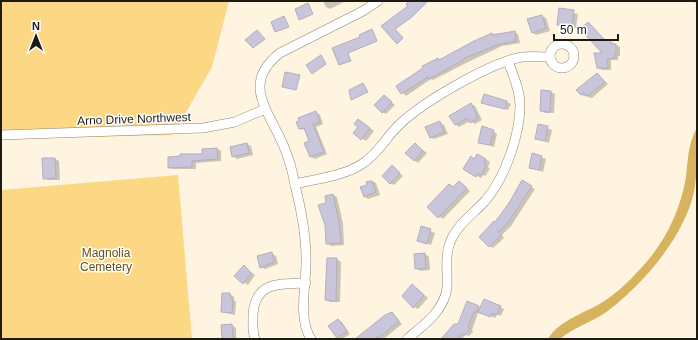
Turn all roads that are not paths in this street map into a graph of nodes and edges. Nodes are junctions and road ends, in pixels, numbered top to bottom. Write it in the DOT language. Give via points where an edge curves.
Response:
graph roads {
  1 [pos="378,1"];
  2 [pos="550,57"];
  3 [pos="508,61"];
  4 [pos="265,109"];
  5 [pos="1,135"];
  6 [pos="295,184"];
  7 [pos="306,283"];
  8 [pos="255,339"];
  9 [pos="311,339"];
  10 [pos="407,339"];
  1 -- 4 [label="street" via="269,61 262,72 259,84 260,97"];
  2 -- 3 [label="street" via="522,57"];
  3 -- 6 [label="street" via="483,71 415,110 398,126 377,153 361,165 345,172"];
  3 -- 10 [label="street" via="520,105 504,173 494,189 459,227 451,240 446,257 447,289 440,308"];
  4 -- 5 [label="street, Arno Drive Northwest" via="234,122 203,128"];
  4 -- 6 [label="street" via="284,147"];
  6 -- 7 [label="street" via="305,235"];
  7 -- 8 [label="street" via="275,284 261,292 254,308 252,328"];
  7 -- 9 [label="street" via="304,314"];
}
